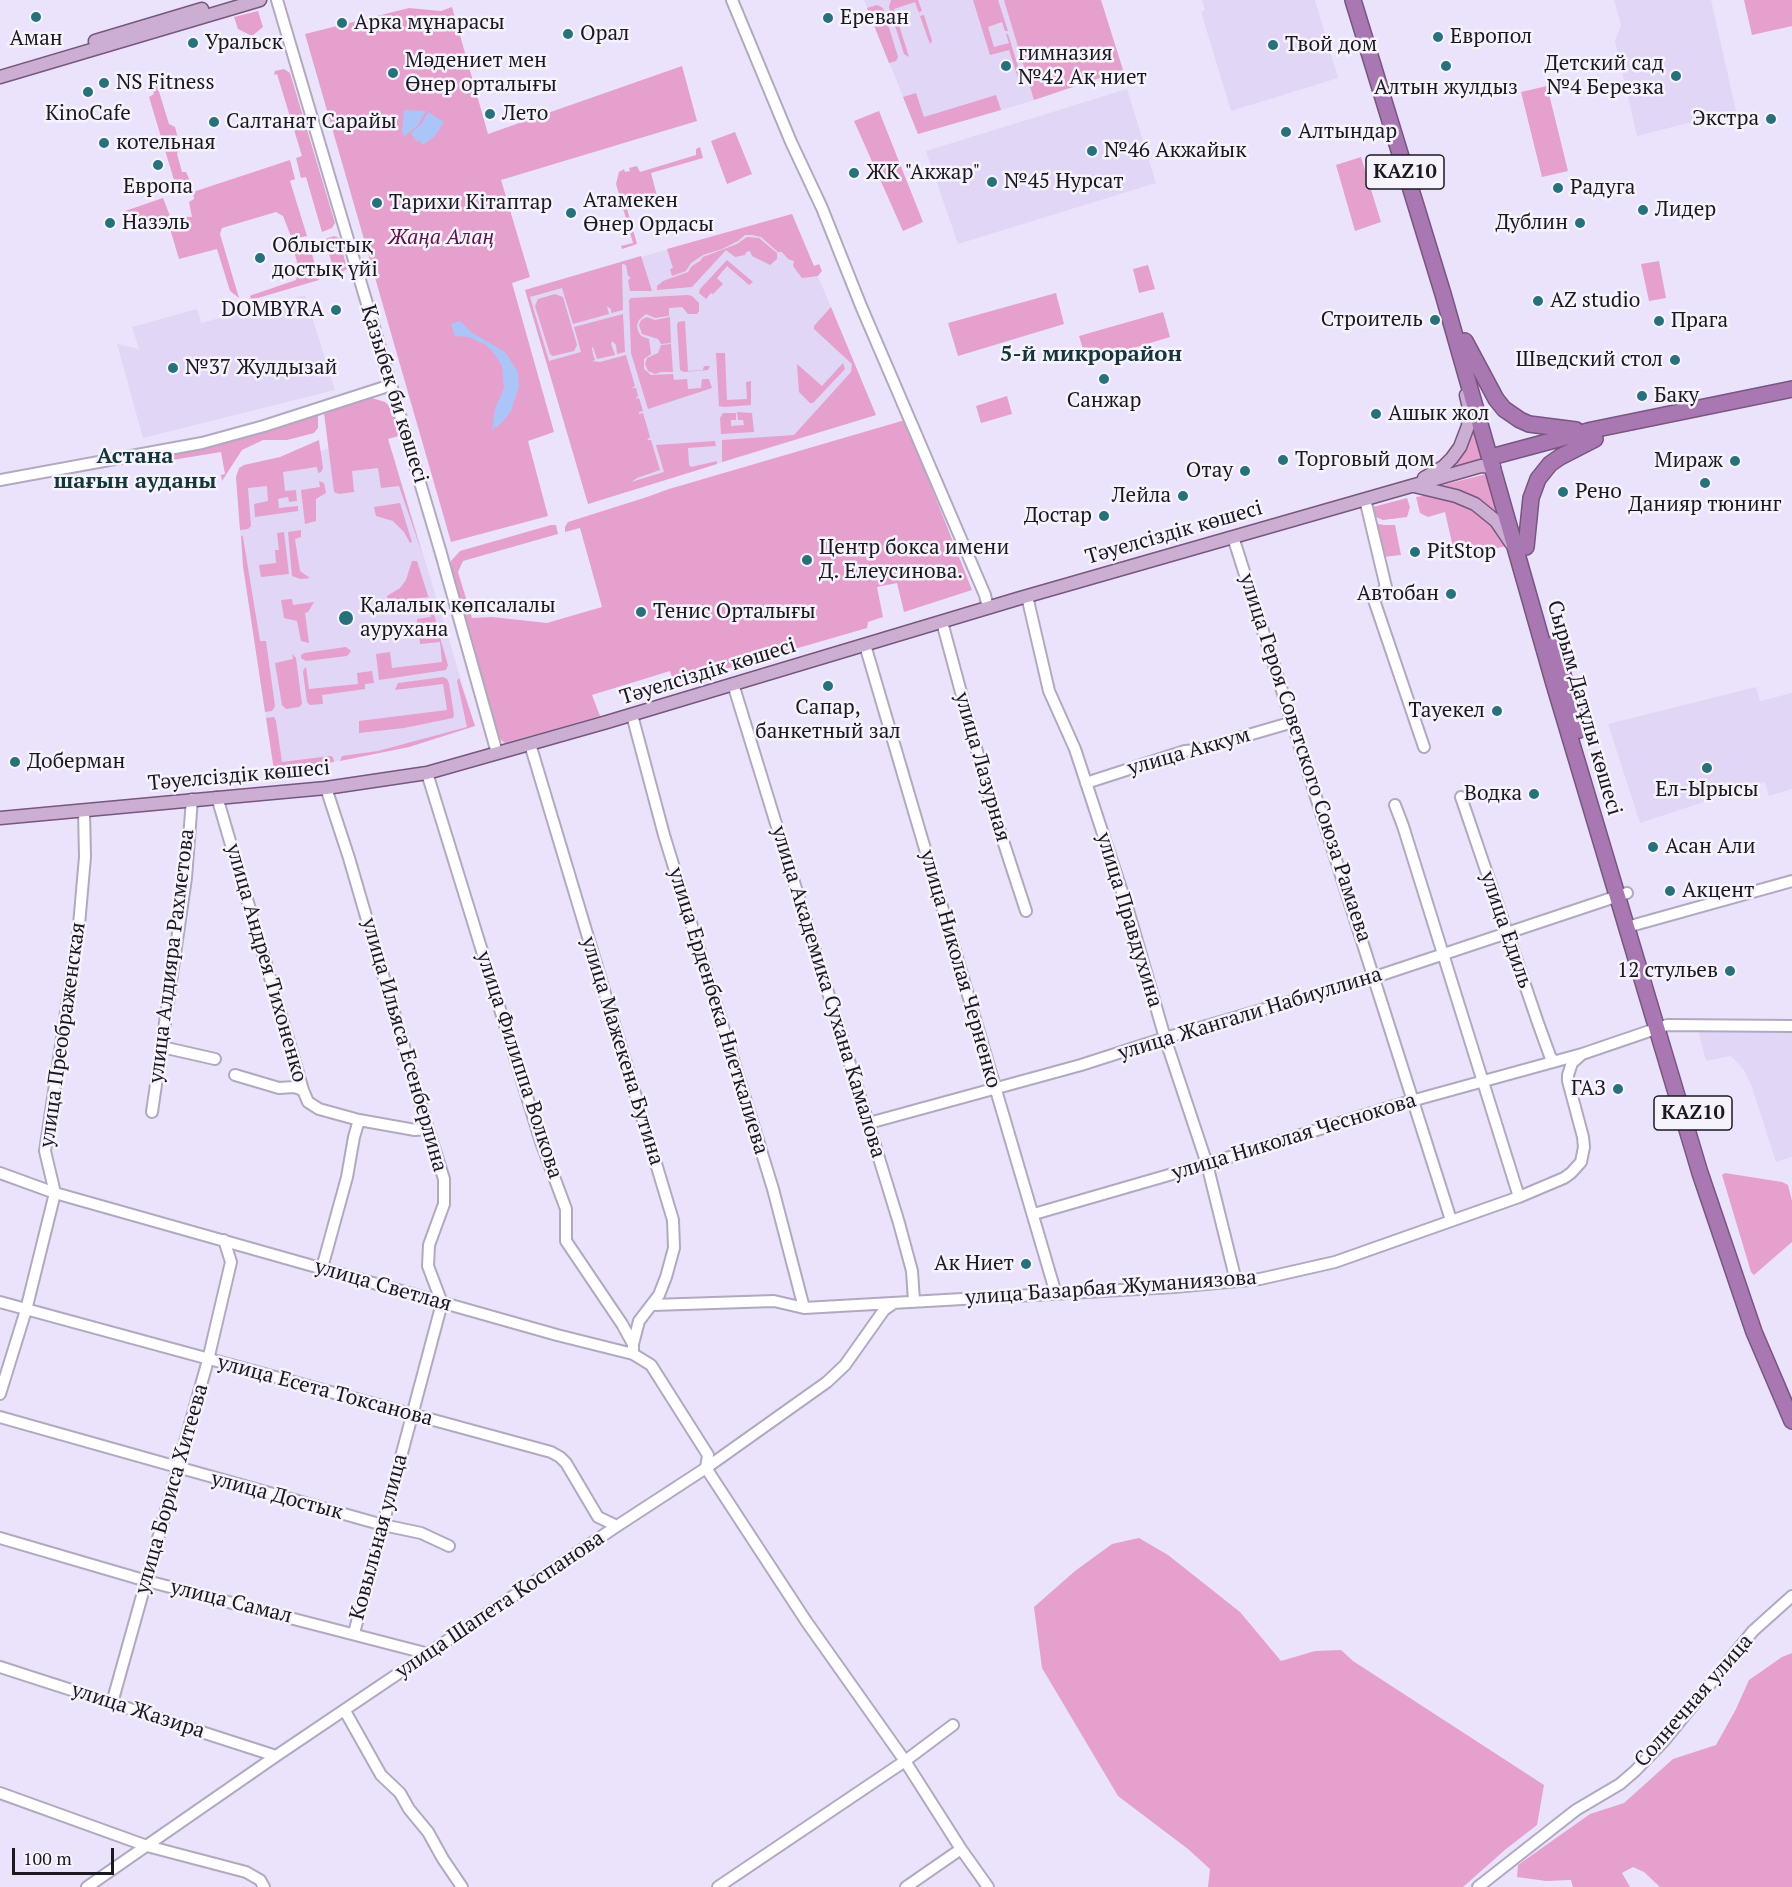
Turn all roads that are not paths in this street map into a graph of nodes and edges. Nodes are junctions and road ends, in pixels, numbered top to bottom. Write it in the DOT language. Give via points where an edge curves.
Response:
graph roads {
  1 [pos="235,0"];
  2 [pos="261,0"];
  3 [pos="277,0"];
  4 [pos="732,0"];
  5 [pos="1353,0"];
  6 [pos="1361,0"];
  7 [pos="0,69"];
  8 [pos="0,77"];
  9 [pos="1433,249"];
  10 [pos="1461,342"];
  11 [pos="391,385"];
  12 [pos="1792,389"];
  13 [pos="1792,398"];
  14 [pos="1593,435"];
  15 [pos="1493,462"];
  16 [pos="0,480"];
  17 [pos="1413,485"];
  18 [pos="1365,499"];
  19 [pos="1233,537"];
  20 [pos="1521,548"];
  21 [pos="1027,596"];
  22 [pos="988,608"];
  23 [pos="942,622"];
  24 [pos="865,645"];
  25 [pos="733,684"];
  26 [pos="632,715"];
  27 [pos="1293,722"];
  28 [pos="530,744"];
  29 [pos="1424,747"];
  30 [pos="497,753"];
  31 [pos="427,773"];
  32 [pos="1086,783"];
  33 [pos="326,788"];
  34 [pos="217,797"];
  35 [pos="1461,797"];
  36 [pos="192,799"];
  37 [pos="1395,806"];
  38 [pos="84,811"];
  39 [pos="0,818"];
  40 [pos="1792,881"];
  41 [pos="1622,894"];
  42 [pos="1026,911"];
  43 [pos="1632,926"];
  44 [pos="1506,932"];
  45 [pos="1442,954"];
  46 [pos="1375,976"];
  47 [pos="1662,1026"];
  48 [pos="1792,1026"];
  49 [pos="1165,1038"];
  50 [pos="162,1047"];
  51 [pos="1582,1054"];
  52 [pos="216,1059"];
  53 [pos="1554,1061"];
  54 [pos="235,1075"];
  55 [pos="1483,1082"];
  56 [pos="994,1089"];
  57 [pos="303,1090"];
  58 [pos="1414,1101"];
  59 [pos="152,1112"];
  60 [pos="359,1120"];
  61 [pos="869,1123"];
  62 [pos="428,1129"];
  63 [pos="1207,1164"];
  64 [pos="0,1173"];
  65 [pos="55,1193"];
  66 [pos="1519,1197"];
  67 [pos="1034,1214"];
  68 [pos="1451,1220"];
  69 [pos="224,1240"];
  70 [pos="322,1268"];
  71 [pos="1236,1281"];
  72 [pos="1056,1294"];
  73 [pos="914,1301"];
  74 [pos="0,1302"];
  75 [pos="442,1303"];
  76 [pos="894,1303"];
  77 [pos="653,1305"];
  78 [pos="804,1308"];
  79 [pos="26,1310"];
  80 [pos="633,1349"];
  81 [pos="208,1360"];
  82 [pos="0,1394"];
  83 [pos="1792,1400"];
  84 [pos="411,1415"];
  85 [pos="0,1417"];
  86 [pos="1792,1421"];
  87 [pos="178,1468"];
  88 [pos="706,1468"];
  89 [pos="382,1525"];
  90 [pos="616,1526"];
  91 [pos="0,1538"];
  92 [pos="449,1546"];
  93 [pos="147,1581"];
  94 [pos="1792,1596"];
  95 [pos="354,1633"];
  96 [pos="429,1654"];
  97 [pos="0,1667"];
  98 [pos="112,1703"];
  99 [pos="345,1711"];
  100 [pos="953,1725"];
  101 [pos="276,1756"];
  102 [pos="905,1761"];
  103 [pos="0,1793"];
  104 [pos="147,1846"];
  105 [pos="961,1849"];
  106 [pos="87,1887"];
  107 [pos="264,1887"];
  108 [pos="462,1887"];
  109 [pos="718,1887"];
  110 [pos="906,1887"];
  111 [pos="988,1887"];
  112 [pos="1478,1887"];
  1 -- 7 [label="main road"];
  2 -- 8 [label="main road"];
  3 -- 11 [label="street, Қазыбек би көшесі"];
  4 -- 22 [label="street"];
  5 -- 9 [label="highway, Сырым Датұлы көшесі / KAZ10"];
  6 -- 9 [label="highway, Сырым Датұлы көшесі / KAZ10"];
  9 -- 10 [label="highway, Сырым Датұлы көшесі / KAZ10"];
  10 -- 14 [label="highway" via="1504,409 1539,426"];
  10 -- 15 [label="highway, Сырым Датұлы көшесі / KAZ10"];
  10 -- 17 [label="main road" via="1468,408 1465,437 1443,467"];
  11 -- 16 [label="street" via="202,443"];
  11 -- 30 [label="street, Қазыбек би көшесі"];
  12 -- 14 [label="highway"];
  13 -- 14 [label="highway" via="1649,428"];
  14 -- 15 [label="highway"];
  14 -- 20 [label="highway" via="1550,464 1538,479"];
  15 -- 17 [label="main road, Тәуелсіздік көшесі"];
  15 -- 20 [label="highway, Сырым Датұлы көшесі / KAZ10"];
  17 -- 18 [label="main road, Тәуелсіздік көшесі"];
  17 -- 20 [label="main road" via="1476,504"];
  18 -- 19 [label="main road, Тәуелсіздік көшесі"];
  18 -- 29 [label="street" via="1386,587 1374,600"];
  19 -- 21 [label="main road, Тәуелсіздік көшесі"];
  19 -- 27 [label="street, улица Героя Советского Союза Рамаева"];
  20 -- 41 [label="highway, Сырым Датұлы көшесі / KAZ10" via="1598,799"];
  21 -- 22 [label="main road, Тәуелсіздік көшесі"];
  21 -- 32 [label="street, улица Правдухина" via="1049,691"];
  22 -- 23 [label="main road, Тәуелсіздік көшесі"];
  23 -- 24 [label="main road, Тәуелсіздік көшесі"];
  23 -- 42 [label="street, улица Лазурная" via="992,807"];
  24 -- 25 [label="main road, Тәуелсіздік көшесі"];
  24 -- 56 [label="street, улица Николая Черненко"];
  25 -- 26 [label="main road, Тәуелсіздік көшесі"];
  25 -- 61 [label="street, улица Академика Сухана Камалова"];
  26 -- 28 [label="main road, Тәуелсіздік көшесі"];
  26 -- 78 [label="street, улица Ерденбека Ниеткалиева"];
  27 -- 32 [label="street, улица Аккум"];
  27 -- 46 [label="street, улица Героя Советского Союза Рамаева"];
  28 -- 30 [label="main road, Тәуелсіздік көшесі"];
  28 -- 77 [label="street, улица Мажекена Бутина" via="674,1220 674,1248"];
  30 -- 31 [label="main road, Тәуелсіздік көшесі"];
  31 -- 33 [label="main road, Тәуелсіздік көшесі"];
  31 -- 80 [label="street, улица Филиппа Волкова" via="541,1142 566,1209 566,1242 622,1324"];
  32 -- 49 [label="street, улица Правдухина"];
  33 -- 34 [label="main road, Тәуелсіздік көшесі"];
  33 -- 62 [label="street, улица Ильяса Есенберлина"];
  34 -- 36 [label="main road, Тәуелсіздік көшесі"];
  34 -- 57 [label="street, улица Андрея Тихоненко"];
  35 -- 44 [label="street, улица Едиль"];
  36 -- 38 [label="main road, Тәуелсіздік көшесі"];
  36 -- 50 [label="street, улица Алдияра Рахметова" via="186,878"];
  37 -- 45 [label="street"];
  38 -- 39 [label="main road, Тәуелсіздік көшесі"];
  38 -- 65 [label="street, улица Преображенская" via="80,925 45,1151"];
  40 -- 43 [label="street"];
  41 -- 43 [label="highway, Сырым Датұлы көшесі / KAZ10"];
  41 -- 44 [label="street, улица Жангали Набиуллина"];
  43 -- 47 [label="highway, Сырым Датұлы көшесі / KAZ10"];
  44 -- 45 [label="street, улица Жангали Набиуллина"];
  44 -- 53 [label="street, улица Едиль"];
  45 -- 46 [label="street, улица Жангали Набиуллина"];
  45 -- 55 [label="street"];
  46 -- 49 [label="street, улица Жангали Набиуллина"];
  46 -- 58 [label="street, улица Героя Советского Союза Рамаева"];
  47 -- 48 [label="street, улица Николая Чеснокова"];
  47 -- 51 [label="street, улица Николая Чеснокова"];
  47 -- 83 [label="highway, Сырым Датұлы көшесі / KAZ10" via="1746,1289"];
  47 -- 86 [label="highway, Сырым Датұлы көшесі / KAZ10" via="1700,1173 1736,1283"];
  49 -- 56 [label="street, улица Жангали Набиуллина"];
  49 -- 63 [label="street, улица Правдухина"];
  50 -- 52 [label="street"];
  50 -- 59 [label="street, улица Алдияра Рахметова"];
  51 -- 53 [label="street, улица Николая Чеснокова"];
  51 -- 66 [label="street, улица Базарбая Жуманиязова" via="1572,1063 1568,1081 1583,1137 1581,1162 1564,1178"];
  53 -- 55 [label="street, улица Николая Чеснокова"];
  54 -- 57 [label="street" via="279,1088"];
  55 -- 58 [label="street, улица Николая Чеснокова"];
  55 -- 66 [label="street"];
  56 -- 61 [label="street, улица Жангали Набиуллина"];
  56 -- 67 [label="street, улица Николая Черненко"];
  57 -- 60 [label="street, улица Андрея Тихоненко" via="308,1102 319,1109"];
  58 -- 63 [label="street, улица Николая Чеснокова"];
  58 -- 68 [label="street, улица Героя Советского Союза Рамаева"];
  60 -- 62 [label="street, улица Андрея Тихоненко"];
  60 -- 70 [label="street"];
  61 -- 73 [label="street, улица Академика Сухана Камалова" via="912,1271"];
  62 -- 75 [label="street, улица Ильяса Есенберлина" via="444,1179 444,1204 429,1245 428,1266"];
  63 -- 67 [label="street, улица Николая Чеснокова"];
  63 -- 71 [label="street, улица Правдухина"];
  64 -- 65 [label="street, улица Светлая"];
  65 -- 69 [label="street, улица Светлая"];
  65 -- 79 [label="street, улица Преображенская"];
  66 -- 68 [label="street, улица Базарбая Жуманиязова"];
  67 -- 72 [label="street, улица Николая Черненко"];
  68 -- 71 [label="street, улица Базарбая Жуманиязова" via="1335,1262"];
  69 -- 70 [label="street, улица Светлая"];
  69 -- 81 [label="street, улица Бориса Хитеева" via="231,1262"];
  70 -- 75 [label="street, улица Светлая"];
  71 -- 72 [label="street, улица Базарбая Жуманиязова"];
  72 -- 73 [label="street, улица Базарбая Жуманиязова"];
  73 -- 76 [label="street, улица Базарбая Жуманиязова"];
  74 -- 79 [label="street, улица Есета Токсанова"];
  75 -- 80 [label="street, улица Светлая" via="557,1335"];
  75 -- 84 [label="street, Ковыльная улица"];
  76 -- 78 [label="street"];
  76 -- 88 [label="street, улица Шапета Коспанова" via="884,1310 845,1365 827,1382"];
  77 -- 78 [label="street" via="774,1301"];
  77 -- 80 [label="street, улица Мажекена Бутина" via="639,1321"];
  79 -- 81 [label="street, улица Есета Токсанова"];
  79 -- 82 [label="street, улица Преображенская"];
  80 -- 88 [label="street, улица Светлая" via="651,1365 708,1455"];
  81 -- 84 [label="street, улица Есета Токсанова"];
  81 -- 87 [label="street, улица Бориса Хитеева"];
  84 -- 89 [label="street, Ковыльная улица"];
  84 -- 90 [label="street, улица Есета Токсанова" via="560,1456 598,1517"];
  85 -- 87 [label="street, улица Достык"];
  87 -- 89 [label="street, улица Достык"];
  87 -- 93 [label="street, улица Бориса Хитеева"];
  88 -- 90 [label="street, улица Шапета Коспанова"];
  88 -- 102 [label="street, улица Светлая" via="806,1621"];
  89 -- 92 [label="street, улица Достык" via="422,1533"];
  89 -- 95 [label="street, Ковыльная улица"];
  90 -- 96 [label="street, улица Шапета Коспанова"];
  91 -- 93 [label="street, улица Самал"];
  93 -- 95 [label="street, улица Самал"];
  93 -- 98 [label="street, улица Бориса Хитеева"];
  94 -- 112 [label="street, Солнечная улица" via="1753,1631 1635,1771 1576,1810"];
  95 -- 96 [label="street, улица Самал"];
  96 -- 99 [label="street, улица Шапета Коспанова"];
  97 -- 98 [label="street, улица Жазира"];
  98 -- 101 [label="street, улица Жазира"];
  99 -- 101 [label="street, улица Шапета Коспанова"];
  99 -- 108 [label="street" via="381,1774 428,1832"];
  100 -- 102 [label="street"];
  101 -- 104 [label="street, улица Шапета Коспанова"];
  102 -- 105 [label="street, улица Светлая"];
  102 -- 109 [label="street"];
  103 -- 104 [label="street"];
  104 -- 106 [label="street, улица Шапета Коспанова"];
  104 -- 107 [label="street" via="246,1872"];
  105 -- 110 [label="street"];
  105 -- 111 [label="street, улица Светлая"];
}
